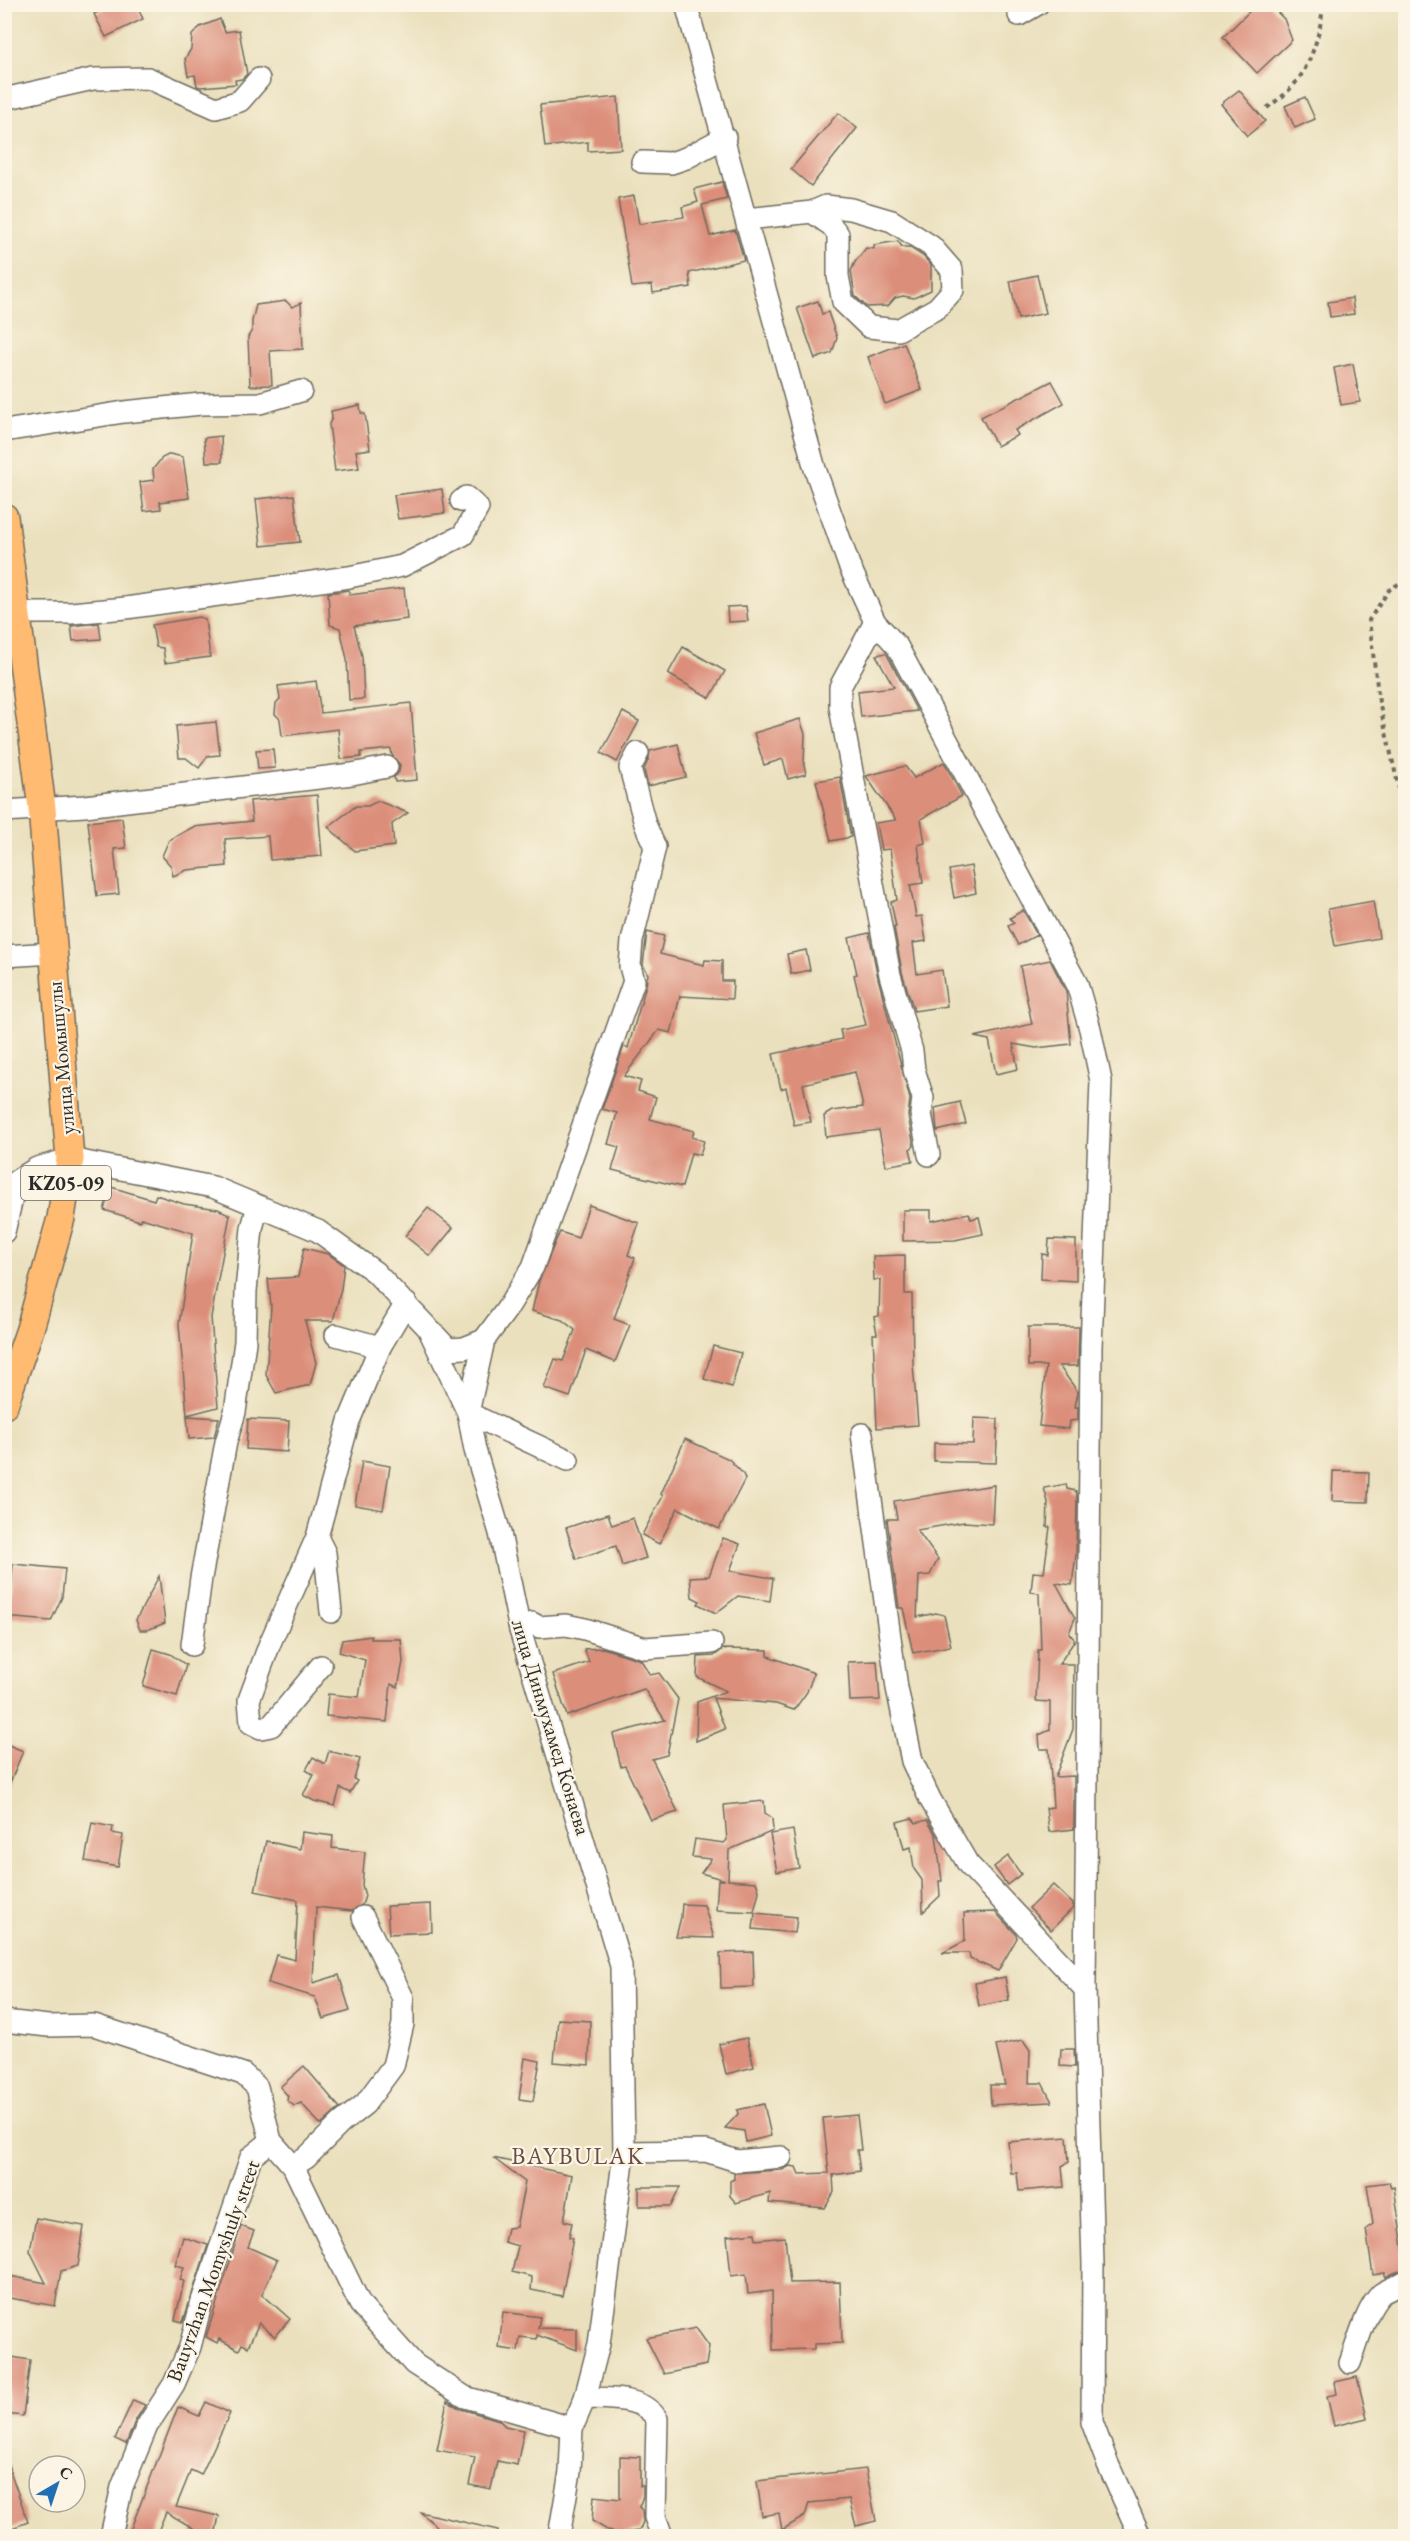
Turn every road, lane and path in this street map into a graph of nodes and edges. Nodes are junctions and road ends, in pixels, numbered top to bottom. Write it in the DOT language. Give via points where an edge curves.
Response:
graph roads {
  1 [pos="686,4"];
  2 [pos="1038,4"];
  3 [pos="1323,4"];
  4 [pos="1019,15"];
  5 [pos="259,79"];
  6 [pos="4,99"];
  7 [pos="1267,108"];
  8 [pos="725,137"];
  9 [pos="642,162"];
  10 [pos="812,212"];
  11 [pos="747,219"];
  12 [pos="301,391"];
  13 [pos="4,431"];
  14 [pos="461,501"];
  15 [pos="4,517"];
  16 [pos="1406,579"];
  17 [pos="17,613"];
  18 [pos="875,622"];
  19 [pos="638,753"];
  20 [pos="387,768"];
  21 [pos="42,808"];
  22 [pos="4,811"];
  23 [pos="1406,819"];
  24 [pos="53,953"];
  25 [pos="4,956"];
  26 [pos="929,1155"];
  27 [pos="70,1159"];
  28 [pos="258,1206"];
  29 [pos="4,1232"];
  30 [pos="406,1303"];
  31 [pos="429,1328"];
  32 [pos="336,1335"];
  33 [pos="484,1340"];
  34 [pos="380,1347"];
  35 [pos="4,1405"];
  36 [pos="468,1413"];
  37 [pos="862,1434"];
  38 [pos="568,1460"];
  39 [pos="317,1537"];
  40 [pos="331,1612"];
  41 [pos="520,1630"];
  42 [pos="712,1643"];
  43 [pos="192,1645"];
  44 [pos="321,1666"];
  45 [pos="363,1917"];
  46 [pos="1085,1989"];
  47 [pos="4,2021"];
  48 [pos="270,2141"];
  49 [pos="624,2152"];
  50 [pos="781,2157"];
  51 [pos="293,2166"];
  52 [pos="1406,2281"];
  53 [pos="1350,2363"];
  54 [pos="585,2398"];
  55 [pos="572,2428"];
  56 [pos="111,2536"];
  57 [pos="559,2536"];
  58 [pos="662,2536"];
  59 [pos="1140,2536"];
  1 -- 8 [label="street"];
  2 -- 4 [label="street"];
  3 -- 7 [label="path" via="1322,21 1310,58 1290,90"];
  5 -- 6 [label="street" via="240,101 216,108 147,78 93,79"];
  8 -- 9 [label="street" via="671,163"];
  8 -- 11 [label="street"];
  10 -- 10 [label="street" via="838,234 838,276 843,302 869,327 898,330 937,308 953,290 952,270 932,246 892,221 851,208 826,206"];
  10 -- 11 [label="street"];
  11 -- 18 [label="street" via="815,469 849,565"];
  12 -- 13 [label="street" via="260,403 168,407"];
  14 -- 17 [label="street" via="466,497 478,508 463,535 402,566 126,608"];
  15 -- 17 [label="main road, KZ05-09"];
  16 -- 23 [label="path" via="1389,590 1369,620 1379,702"];
  17 -- 21 [label="main road, KZ05-09"];
  18 -- 26 [label="street" via="840,687 840,708 890,975 923,1098 921,1114"];
  18 -- 46 [label="street" via="897,646 1077,984 1101,1081 1091,1347"];
  19 -- 33 [label="street" via="630,768 655,847 632,941 630,966 634,981 533,1267"];
  20 -- 21 [label="street"];
  21 -- 22 [label="street"];
  21 -- 24 [label="main road, KZ05-09"];
  24 -- 25 [label="street"];
  24 -- 27 [label="main road, улица Момышулы / KZ05-09"];
  27 -- 28 [label="street, лица Динмухамед Конаева" via="213,1187"];
  27 -- 29 [label="street" via="37,1168 16,1181"];
  27 -- 35 [label="main road, улица Момышулы / KZ05-09" via="61,1218"];
  28 -- 30 [label="street, лица Динмухамед Конаева" via="318,1231 375,1272"];
  28 -- 43 [label="street" via="251,1239 245,1342 235,1412 226,1442"];
  30 -- 31 [label="street, лица Динмухамед Конаева"];
  30 -- 34 [label="street"];
  31 -- 33 [label="street" via="448,1349"];
  31 -- 36 [label="street, лица Динмухамед Конаева"];
  32 -- 34 [label="street"];
  33 -- 36 [label="street"];
  34 -- 39 [label="street" via="349,1421"];
  36 -- 38 [label="street"];
  36 -- 41 [label="street, лица Динмухамед Конаева" via="500,1533"];
  37 -- 46 [label="street" via="897,1688 912,1761 968,1864"];
  39 -- 40 [label="street" via="325,1553"];
  39 -- 44 [label="street" via="249,1700 251,1723 261,1728 271,1726"];
  41 -- 42 [label="street" via="532,1623 539,1627 566,1625 645,1648"];
  41 -- 49 [label="street, лица Динмухамед Конаева" via="621,1966"];
  45 -- 51 [label="street" via="403,1998 403,2024 393,2066 365,2104"];
  46 -- 59 [label="street" via="1093,2264 1092,2422"];
  47 -- 48 [label="street, Bauyrzhan Momyshuly street" via="48,2026 94,2025 243,2074 257,2087"];
  48 -- 51 [label="street"];
  48 -- 56 [label="street, Bauyrzhan Momyshuly street" via="251,2157 190,2347 174,2384 147,2426 122,2487"];
  49 -- 50 [label="street" via="706,2151 737,2161"];
  49 -- 54 [label="street, лица Динмухамед Конаева" via="599,2344"];
  51 -- 55 [label="street" via="360,2304 414,2364 465,2397"];
  52 -- 53 [label="street" via="1383,2292 1373,2305"];
  54 -- 55 [label="street, лица Динмухамед Конаева"];
  54 -- 58 [label="street" via="635,2403 651,2409 657,2419 655,2517"];
  55 -- 57 [label="street, лица Динмухамед Конаева" via="570,2472"];
}
